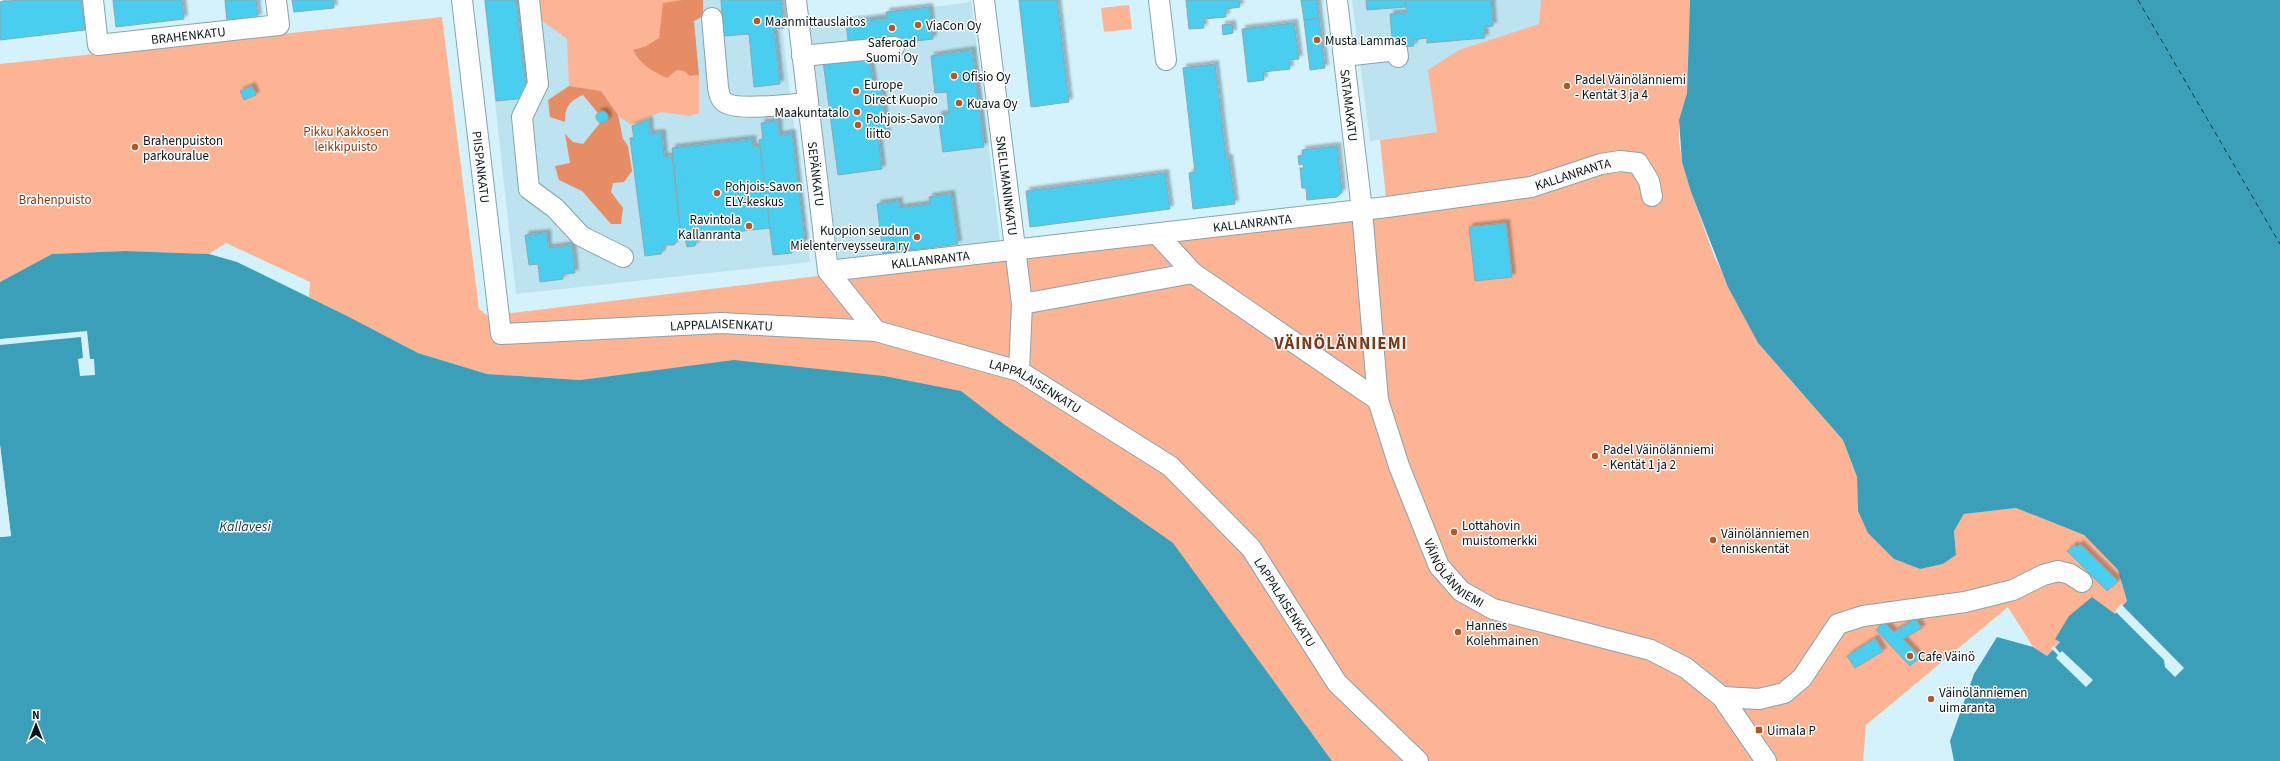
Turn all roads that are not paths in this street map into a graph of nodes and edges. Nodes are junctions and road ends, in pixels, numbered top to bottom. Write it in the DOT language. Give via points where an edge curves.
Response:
graph roads {
  1 [pos="93,0"];
  2 [pos="276,0"];
  3 [pos="462,0"];
  4 [pos="529,0"];
  5 [pos="796,0"];
  6 [pos="984,0"];
  7 [pos="1159,0"];
  8 [pos="1337,0"];
  9 [pos="712,18"];
  10 [pos="894,47"];
  11 [pos="802,56"];
  12 [pos="1344,56"];
  13 [pos="1398,57"];
  14 [pos="1166,60"];
  15 [pos="808,103"];
  16 [pos="1652,196"];
  17 [pos="1362,210"];
  18 [pos="1157,234"];
  19 [pos="1015,250"];
  20 [pos="623,256"];
  21 [pos="828,271"];
  22 [pos="1193,273"];
  23 [pos="1022,304"];
  24 [pos="876,331"];
  25 [pos="501,334"];
  26 [pos="1019,371"];
  27 [pos="1378,400"];
  28 [pos="2082,582"];
  29 [pos="1722,697"];
  30 [pos="1418,761"];
  31 [pos="1766,761"];
  1 -- 2 [label="street, BRAHENKATU" via="98,45 279,25"];
  3 -- 25 [label="street, PIISPANKATU"];
  4 -- 20 [label="street" via="538,84 522,117 529,189 555,208 581,236"];
  5 -- 11 [label="street, SEPÄNKATU"];
  6 -- 19 [label="street, SNELLMANINKATU"];
  7 -- 14 [label="street"];
  8 -- 12 [label="street, SATAMAKATU"];
  9 -- 15 [label="street" via="720,98 726,103 746,106"];
  10 -- 11 [label="street"];
  11 -- 15 [label="street, SEPÄNKATU"];
  12 -- 13 [label="street" via="1397,50"];
  12 -- 17 [label="street, SATAMAKATU"];
  15 -- 21 [label="street, SEPÄNKATU"];
  16 -- 17 [label="street, KALLANRANTA" via="1649,181 1638,163 1620,161 1601,164 1531,187"];
  17 -- 18 [label="street, KALLANRANTA"];
  17 -- 27 [label="street, VÄINÖLÄNNIEMI"];
  18 -- 19 [label="street, KALLANRANTA"];
  18 -- 22 [label="street"];
  19 -- 21 [label="street, KALLANRANTA"];
  19 -- 23 [label="street, SNELLMANINKATU"];
  21 -- 24 [label="street"];
  22 -- 23 [label="street"];
  22 -- 27 [label="street"];
  23 -- 26 [label="street, SNELLMANINKATU"];
  24 -- 25 [label="street, LAPPALAISENKATU" via="722,323"];
  24 -- 26 [label="street, LAPPALAISENKATU"];
  26 -- 30 [label="street, LAPPALAISENKATU" via="1170,466 1251,548 1337,683"];
  27 -- 29 [label="street, VÄINÖLÄNNIEMI" via="1399,466 1439,566 1461,591 1494,609 1651,650 1686,668"];
  28 -- 29 [label="street" via="2070,574 2058,571 2043,575 2013,590 1965,602 1863,616 1838,624 1802,678 1784,693 1759,699"];
  29 -- 31 [label="street, VÄINÖLÄNNIEMI"];
}
